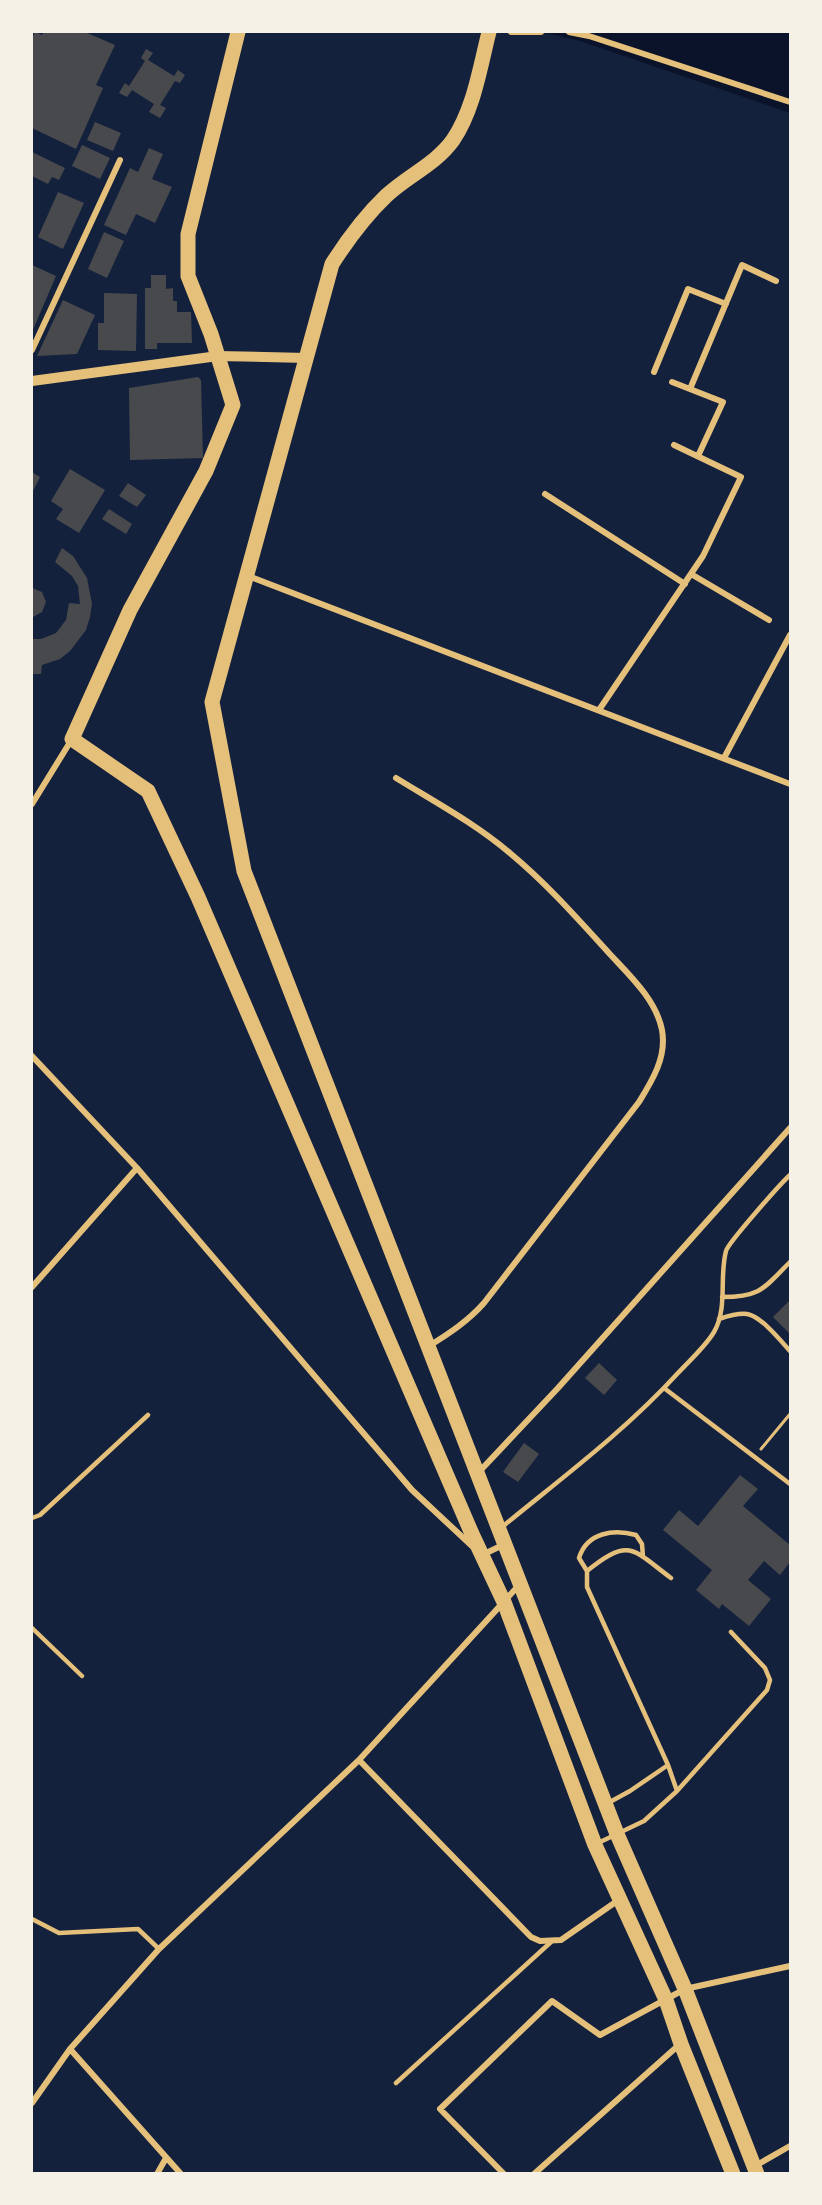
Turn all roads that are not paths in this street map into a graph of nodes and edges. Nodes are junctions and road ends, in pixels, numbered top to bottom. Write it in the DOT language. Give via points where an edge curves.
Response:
graph roads {
  1 [pos="238,32"];
  2 [pos="489,32"];
  3 [pos="511,32"];
  4 [pos="541,32"];
  5 [pos="569,32"];
  6 [pos="790,102"];
  7 [pos="120,160"];
  8 [pos="776,281"];
  9 [pos="726,304"];
  10 [pos="32,350"];
  11 [pos="218,356"];
  12 [pos="308,358"];
  13 [pos="654,372"];
  14 [pos="32,381"];
  15 [pos="672,382"];
  16 [pos="690,389"];
  17 [pos="674,445"];
  18 [pos="698,456"];
  19 [pos="545,494"];
  20 [pos="692,574"];
  21 [pos="247,575"];
  22 [pos="685,584"];
  23 [pos="769,620"];
  24 [pos="790,635"];
  25 [pos="599,710"];
  26 [pos="72,739"];
  27 [pos="724,758"];
  28 [pos="396,778"];
  29 [pos="790,784"];
  30 [pos="32,804"];
  31 [pos="32,1056"];
  32 [pos="790,1128"];
  33 [pos="137,1168"];
  34 [pos="788,1177"];
  35 [pos="790,1184"];
  36 [pos="790,1262"];
  37 [pos="32,1287"];
  38 [pos="722,1297"];
  39 [pos="719,1319"];
  40 [pos="428,1346"];
  41 [pos="790,1351"];
  42 [pos="664,1388"];
  43 [pos="148,1415"];
  44 [pos="478,1474"];
  45 [pos="790,1484"];
  46 [pos="32,1518"];
  47 [pos="499,1529"];
  48 [pos="505,1544"];
  49 [pos="482,1555"];
  50 [pos="643,1557"];
  51 [pos="587,1571"];
  52 [pos="671,1578"];
  53 [pos="520,1584"];
  54 [pos="504,1602"];
  55 [pos="32,1628"];
  56 [pos="731,1632"];
  57 [pos="82,1676"];
  58 [pos="359,1760"];
  59 [pos="668,1765"];
  60 [pos="677,1791"];
  61 [pos="605,1804"];
  62 [pos="617,1834"];
  63 [pos="595,1845"];
  64 [pos="620,1899"];
  65 [pos="32,1919"];
  66 [pos="551,1942"];
  67 [pos="159,1949"];
  68 [pos="790,1966"];
  69 [pos="685,1989"];
  70 [pos="666,2000"];
  71 [pos="681,2044"];
  72 [pos="70,2049"];
  73 [pos="396,2083"];
  74 [pos="32,2103"];
  75 [pos="790,2146"];
  76 [pos="166,2158"];
  77 [pos="756,2170"];
  78 [pos="157,2174"];
  79 [pos="182,2174"];
  80 [pos="504,2174"];
  81 [pos="534,2174"];
  82 [pos="733,2174"];
  1 -- 11 [label="main road" via="188,234 188,276"];
  2 -- 12 [label="main road" via="467,115 453,140 440,155 387,195 351,234 332,264"];
  3 -- 4 [label="street"];
  5 -- 6 [label="street"];
  7 -- 10 [label="street"];
  8 -- 9 [label="street" via="742,266"];
  9 -- 13 [label="street" via="688,289"];
  9 -- 16 [label="street"];
  11 -- 12 [label="street"];
  11 -- 14 [label="street"];
  11 -- 26 [label="main road" via="233,405 206,471 130,610"];
  12 -- 21 [label="main road"];
  15 -- 16 [label="street"];
  16 -- 18 [label="street" via="723,402"];
  17 -- 18 [label="street"];
  18 -- 20 [label="street" via="741,477"];
  19 -- 22 [label="street"];
  20 -- 22 [label="street"];
  20 -- 23 [label="street"];
  21 -- 25 [label="street"];
  21 -- 40 [label="main road" via="212,702 244,871"];
  22 -- 25 [label="street"];
  24 -- 27 [label="street"];
  25 -- 27 [label="street"];
  26 -- 30 [label="street"];
  26 -- 49 [label="main road" via="148,791"];
  27 -- 29 [label="street"];
  28 -- 40 [label="street" via="466,820 560,899 636,982 662,1030 663,1053 639,1102 484,1303 459,1328"];
  31 -- 33 [label="street"];
  32 -- 44 [label="street"];
  33 -- 37 [label="street"];
  33 -- 49 [label="street" via="412,1490"];
  34 -- 35 [label="lane"];
  34 -- 38 [label="lane" via="726,1248"];
  36 -- 38 [label="lane" via="763,1289 744,1297"];
  38 -- 39 [label="lane"];
  39 -- 41 [label="lane" via="750,1314"];
  39 -- 42 [label="lane" via="705,1343"];
  40 -- 44 [label="main road"];
  42 -- 45 [label="lane"];
  42 -- 47 [label="lane" via="618,1433"];
  43 -- 46 [label="lane" via="40,1515"];
  44 -- 47 [label="main road"];
  47 -- 48 [label="main road"];
  48 -- 49 [label="street"];
  48 -- 53 [label="main road"];
  49 -- 54 [label="main road"];
  50 -- 51 [label="lane" via="634,1551 619,1550"];
  50 -- 51 [label="lane" via="636,1535 622,1531 602,1534 582,1550 579,1558"];
  50 -- 52 [label="lane"];
  51 -- 59 [label="lane" via="587,1587"];
  53 -- 54 [label="street"];
  53 -- 61 [label="main road"];
  54 -- 58 [label="street"];
  54 -- 63 [label="main road"];
  55 -- 57 [label="lane"];
  56 -- 60 [label="lane" via="765,1668 770,1680 767,1690"];
  58 -- 66 [label="street" via="518,1926 531,1937"];
  58 -- 67 [label="street"];
  59 -- 60 [label="lane"];
  59 -- 61 [label="lane"];
  60 -- 62 [label="lane" via="644,1821"];
  61 -- 62 [label="main road"];
  62 -- 63 [label="lane"];
  62 -- 69 [label="main road"];
  63 -- 64 [label="main road"];
  64 -- 66 [label="street" via="561,1940"];
  64 -- 70 [label="main road"];
  65 -- 67 [label="lane" via="59,1933 138,1929"];
  66 -- 73 [label="lane"];
  67 -- 72 [label="street"];
  68 -- 69 [label="street"];
  69 -- 70 [label="street"];
  69 -- 77 [label="main road"];
  70 -- 71 [label="main road"];
  70 -- 80 [label="street" via="600,2035 552,2001 440,2109"];
  71 -- 81 [label="street"];
  71 -- 82 [label="main road"];
  72 -- 74 [label="street"];
  72 -- 76 [label="street"];
  75 -- 77 [label="street"];
  76 -- 78 [label="street"];
  76 -- 79 [label="street"];
}
